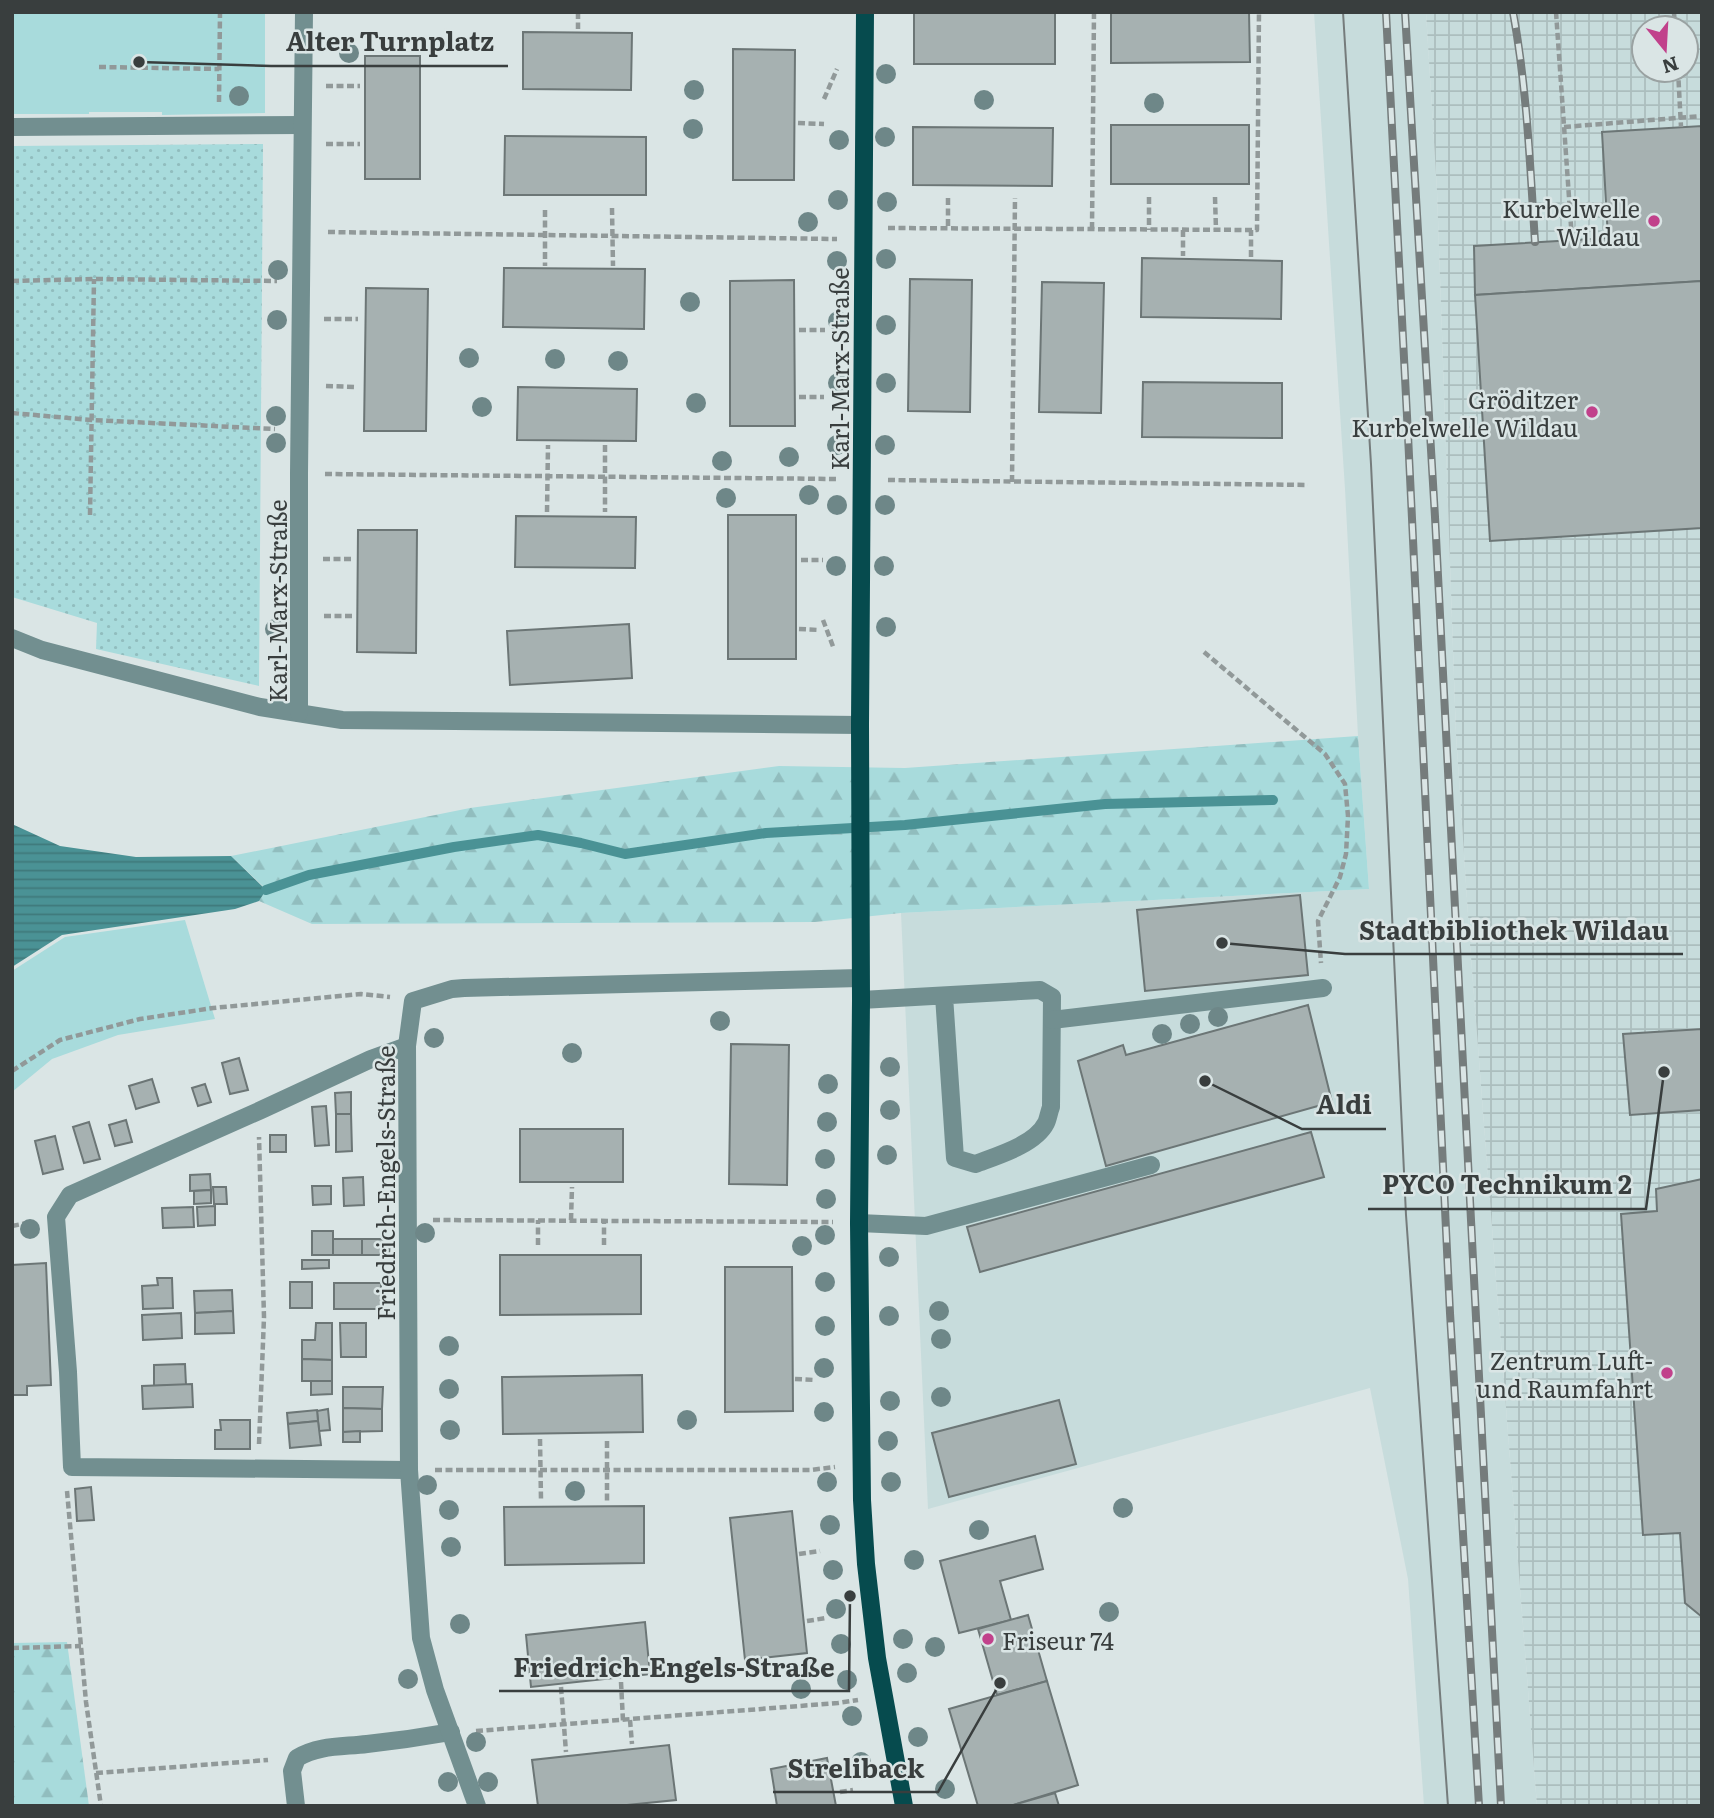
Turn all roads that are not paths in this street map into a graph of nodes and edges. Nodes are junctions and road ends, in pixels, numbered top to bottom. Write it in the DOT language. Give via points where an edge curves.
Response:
graph roads {
  1 [pos="304,12"];
  2 [pos="865,12"];
  3 [pos="302,125"];
  4 [pos="12,127"];
  5 [pos="12,638"];
  6 [pos="299,713"];
  7 [pos="860,726"];
  8 [pos="860,978"];
  9 [pos="1323,988"];
  10 [pos="944,996"];
  11 [pos="861,1000"];
  12 [pos="1052,1020"];
  13 [pos="407,1046"];
  14 [pos="1151,1165"];
  15 [pos="859,1223"];
  16 [pos="409,1470"];
  17 [pos="451,1732"];
  18 [pos="296,1806"];
  19 [pos="477,1806"];
  20 [pos="904,1806"];
  1 -- 3 [label="street, Karl-Marx-Straße"];
  2 -- 7 [label="main road, Karl-Marx-Straße"];
  3 -- 4 [label="street"];
  3 -- 6 [label="street, Karl-Marx-Straße"];
  5 -- 6 [label="street" via="260,707"];
  6 -- 7 [label="street, Karl-Marx-Straße" via="342,720"];
  7 -- 8 [label="main road, Karl-Marx-Straße"];
  8 -- 11 [label="main road"];
  8 -- 13 [label="street, Friedrich-Engels-Straße" via="452,989 413,1001"];
  9 -- 12 [label="street"];
  10 -- 11 [label="street"];
  10 -- 12 [label="street" via="1040,990 1052,997"];
  10 -- 12 [label="street" via="956,1158 975,1164 1019,1146 1045,1125 1051,1107"];
  11 -- 15 [label="main road"];
  13 -- 16 [label="street, Friedrich-Engels-Straße"];
  13 -- 16 [label="street" via="70,1195 56,1217 72,1467"];
  14 -- 15 [label="street" via="926,1226"];
  15 -- 20 [label="main road" via="866,1563 883,1696"];
  16 -- 17 [label="street, Friedrich-Engels-Straße" via="421,1638"];
  17 -- 18 [label="street" via="308,1751 297,1758 292,1771"];
  17 -- 19 [label="street, Friedrich-Engels-Straße"];
}
